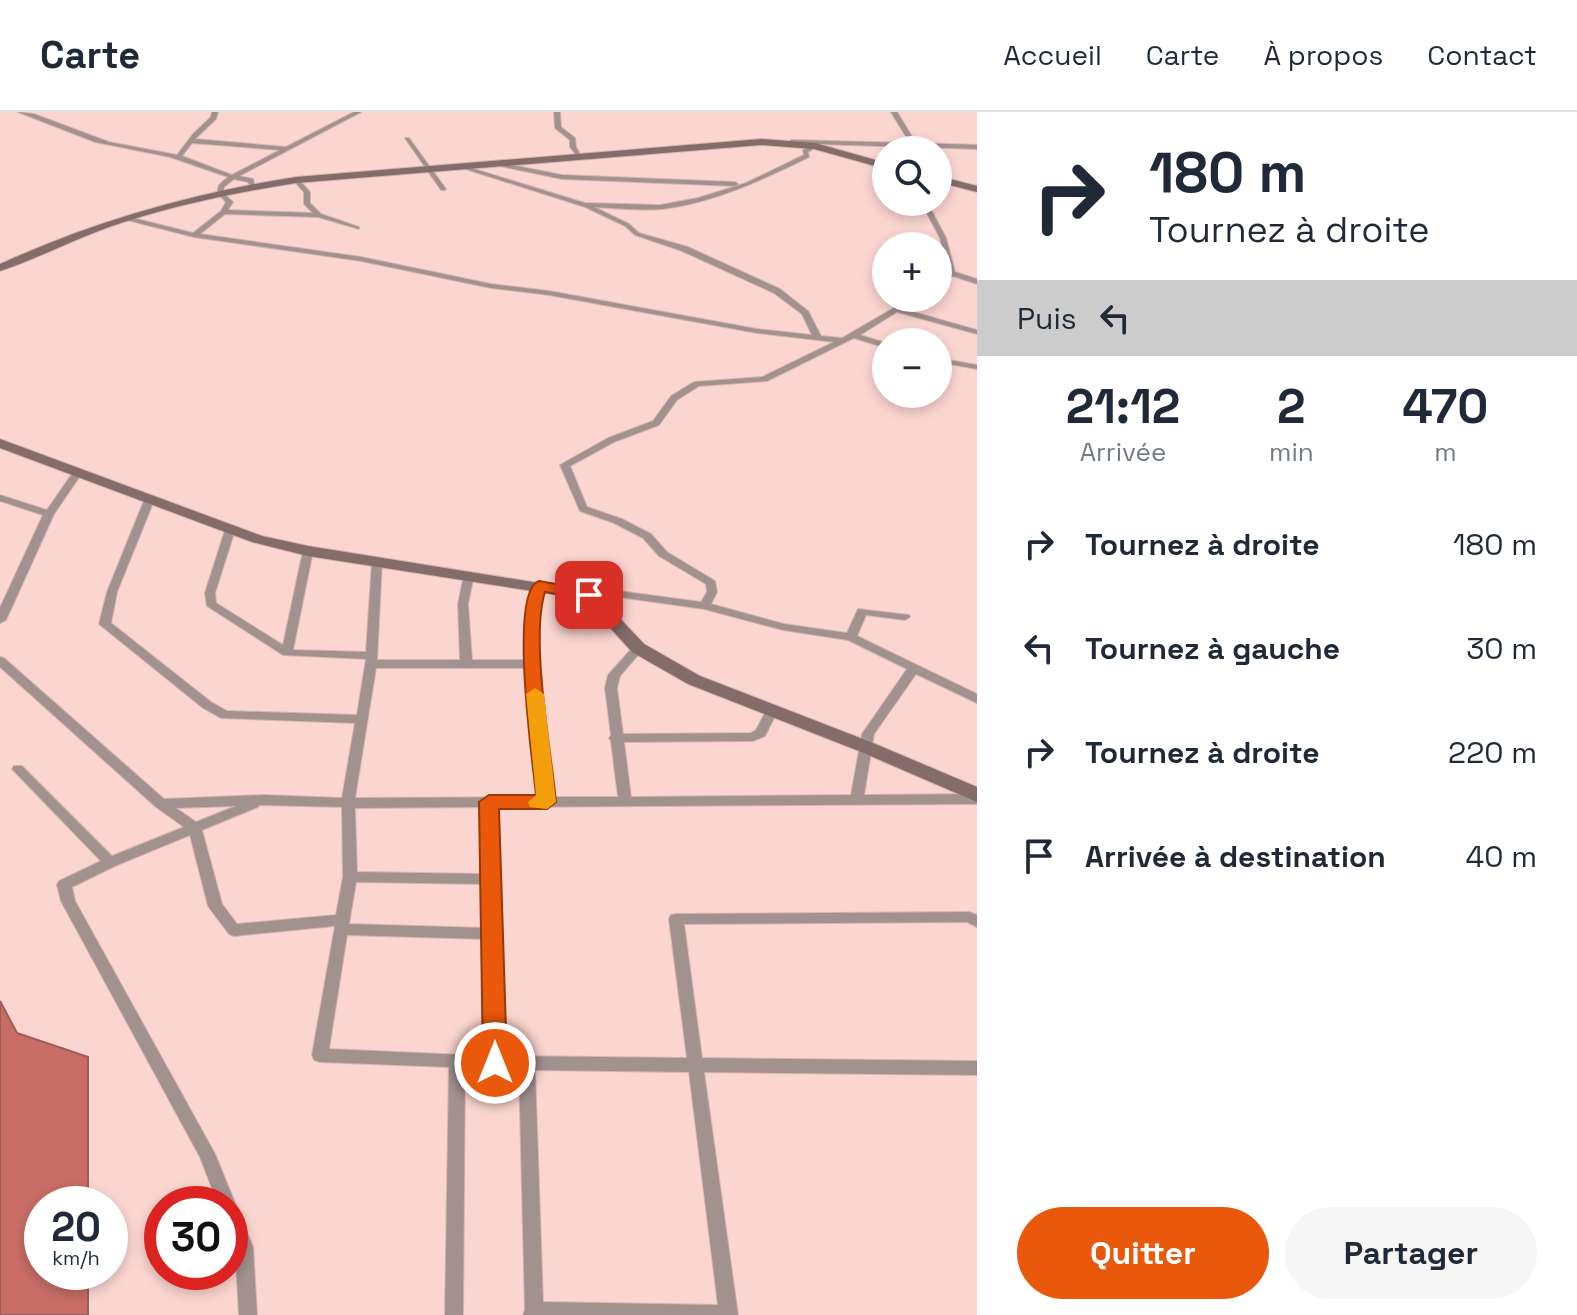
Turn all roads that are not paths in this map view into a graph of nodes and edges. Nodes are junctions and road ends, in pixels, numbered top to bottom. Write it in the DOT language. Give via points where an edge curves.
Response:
graph roads {
  1 [pos="21,112"];
  2 [pos="215,112"];
  3 [pos="358,112"];
  4 [pos="557,112"];
  5 [pos="894,112"];
  6 [pos="908,136"];
  7 [pos="407,139"];
  8 [pos="192,141"];
  9 [pos="791,142"];
  10 [pos="872,142"];
  11 [pos="815,146"];
  12 [pos="952,147"];
  13 [pos="977,147"];
  14 [pos="286,149"];
  15 [pos="579,155"];
  16 [pos="178,157"];
  17 [pos="872,162"];
  18 [pos="492,163"];
  19 [pos="459,166"];
  20 [pos="427,168"];
  21 [pos="231,178"];
  22 [pos="296,180"];
  23 [pos="952,183"];
  24 [pos="748,184"];
  25 [pos="253,186"];
  26 [pos="443,189"];
  27 [pos="977,189"];
  28 [pos="220,193"];
  29 [pos="585,205"];
  30 [pos="223,212"];
  31 [pos="319,215"];
  32 [pos="129,219"];
  33 [pos="357,228"];
  34 [pos="194,235"];
  35 [pos="0,268"];
  36 [pos="952,273"];
  37 [pos="977,282"];
  38 [pos="894,312"];
  39 [pos="905,312"];
  40 [pos="977,332"];
  41 [pos="818,338"];
  42 [pos="848,338"];
  43 [pos="872,343"];
  44 [pos="952,363"];
  45 [pos="977,367"];
  46 [pos="0,443"];
  47 [pos="77,473"];
  48 [pos="0,498"];
  49 [pos="150,498"];
  50 [pos="49,514"];
  51 [pos="230,530"];
  52 [pos="308,551"];
  53 [pos="377,562"];
  54 [pos="469,575"];
  55 [pos="539,586"];
  56 [pos="589,595"];
  57 [pos="705,606"];
  58 [pos="905,617"];
  59 [pos="0,620"];
  60 [pos="851,637"];
  61 [pos="638,648"];
  62 [pos="287,653"];
  63 [pos="371,660"];
  64 [pos="0,661"];
  65 [pos="466,663"];
  66 [pos="532,664"];
  67 [pos="914,668"];
  68 [pos="977,699"];
  69 [pos="772,710"];
  70 [pos="362,719"];
  71 [pos="615,738"];
  72 [pos="866,747"];
  73 [pos="18,769"];
  74 [pos="977,797"];
  75 [pos="264,800"];
  76 [pos="625,800"];
  77 [pos="857,800"];
  78 [pos="489,802"];
  79 [pos="547,802"];
  80 [pos="348,803"];
  81 [pos="161,804"];
  82 [pos="195,828"];
  83 [pos="110,862"];
  84 [pos="350,877"];
  85 [pos="493,879"];
  86 [pos="977,921"];
  87 [pos="344,925"];
  88 [pos="494,934"];
  89 [pos="457,1061"];
  90 [pos="495,1063"];
  91 [pos="527,1064"];
  92 [pos="698,1066"];
  93 [pos="977,1068"];
  94 [pos="220,1186"];
  95 [pos="247,1290"];
  96 [pos="533,1313"];
  97 [pos="729,1314"];
  98 [pos="248,1315"];
  99 [pos="454,1315"];
  1 -- 16 [label="street" via="107,144"];
  2 -- 8 [label="street"];
  3 -- 14 [label="street"];
  4 -- 15 [label="street" via="558,128 573,139"];
  5 -- 6 [label="street"];
  7 -- 20 [label="street"];
  8 -- 14 [label="street"];
  8 -- 16 [label="street"];
  9 -- 10 [label="street"];
  9 -- 11 [label="street"];
  9 -- 15 [label="street"];
  11 -- 17 [label="street"];
  11 -- 24 [label="street" via="805,151 807,156"];
  12 -- 13 [label="street"];
  14 -- 21 [label="street"];
  15 -- 18 [label="street"];
  16 -- 21 [label="street"];
  18 -- 19 [label="street"];
  18 -- 24 [label="street" via="562,177"];
  19 -- 20 [label="street"];
  19 -- 29 [label="street"];
  20 -- 22 [label="street"];
  20 -- 26 [label="street"];
  21 -- 25 [label="street" via="251,180"];
  21 -- 28 [label="street"];
  22 -- 25 [label="street"];
  22 -- 31 [label="street"];
  23 -- 27 [label="street"];
  24 -- 29 [label="street" via="669,206"];
  25 -- 28 [label="street"];
  28 -- 30 [label="street" via="230,202"];
  28 -- 32 [label="street"];
  29 -- 41 [label="street" via="637,234 685,249 777,291 805,313"];
  30 -- 31 [label="street"];
  30 -- 34 [label="street"];
  31 -- 33 [label="street"];
  32 -- 34 [label="street"];
  32 -- 35 [label="street"];
  34 -- 41 [label="street"];
  36 -- 37 [label="street"];
  38 -- 42 [label="street"];
  39 -- 40 [label="street"];
  41 -- 42 [label="street"];
  42 -- 43 [label="street"];
  42 -- 57 [label="street" via="764,379 697,384 674,398 656,423 565,465 583,509 647,536 663,554 711,583"];
  44 -- 45 [label="street"];
  46 -- 47 [label="street"];
  47 -- 49 [label="street"];
  47 -- 50 [label="street"];
  48 -- 50 [label="street"];
  49 -- 51 [label="street"];
  49 -- 70 [label="street" via="112,592 105,624 225,715"];
  50 -- 59 [label="street"];
  51 -- 52 [label="street"];
  51 -- 62 [label="street" via="211,604"];
  52 -- 53 [label="street"];
  52 -- 62 [label="street"];
  53 -- 54 [label="street"];
  53 -- 63 [label="street"];
  54 -- 55 [label="street"];
  54 -- 65 [label="street" via="463,604"];
  55 -- 56 [label="street"];
  55 -- 66 [label="street" via="533,603"];
  56 -- 57 [label="street" via="604,592"];
  56 -- 61 [label="street"];
  57 -- 60 [label="street" via="783,627"];
  58 -- 60 [label="street" via="862,611"];
  60 -- 67 [label="street"];
  61 -- 69 [label="street" via="694,680"];
  61 -- 71 [label="street" via="614,675"];
  62 -- 63 [label="street"];
  63 -- 65 [label="street"];
  63 -- 70 [label="street"];
  64 -- 81 [label="street"];
  65 -- 66 [label="street"];
  66 -- 79 [label="street"];
  67 -- 68 [label="street"];
  67 -- 72 [label="street" via="868,734"];
  69 -- 71 [label="street" via="761,733 742,739"];
  69 -- 72 [label="street"];
  70 -- 80 [label="street"];
  71 -- 76 [label="street"];
  72 -- 74 [label="street"];
  72 -- 77 [label="street"];
  73 -- 83 [label="street"];
  74 -- 77 [label="street"];
  75 -- 80 [label="street"];
  75 -- 81 [label="street"];
  75 -- 82 [label="street"];
  76 -- 77 [label="street"];
  76 -- 79 [label="street"];
  78 -- 79 [label="street"];
  78 -- 80 [label="street"];
  78 -- 85 [label="street"];
  80 -- 84 [label="street"];
  81 -- 82 [label="street"];
  82 -- 83 [label="street"];
  82 -- 87 [label="street" via="215,906 234,930"];
  83 -- 94 [label="street" via="64,885 68,901"];
  84 -- 85 [label="street"];
  84 -- 87 [label="street"];
  85 -- 88 [label="street"];
  86 -- 92 [label="street" via="676,919"];
  87 -- 88 [label="street"];
  87 -- 89 [label="street" via="320,1055"];
  88 -- 90 [label="street"];
  89 -- 90 [label="street"];
  89 -- 99 [label="street"];
  90 -- 91 [label="street"];
  91 -- 92 [label="street"];
  91 -- 96 [label="street"];
  92 -- 93 [label="street"];
  92 -- 97 [label="street"];
  95 -- 98 [label="street"];
  96 -- 97 [label="street"];
}
